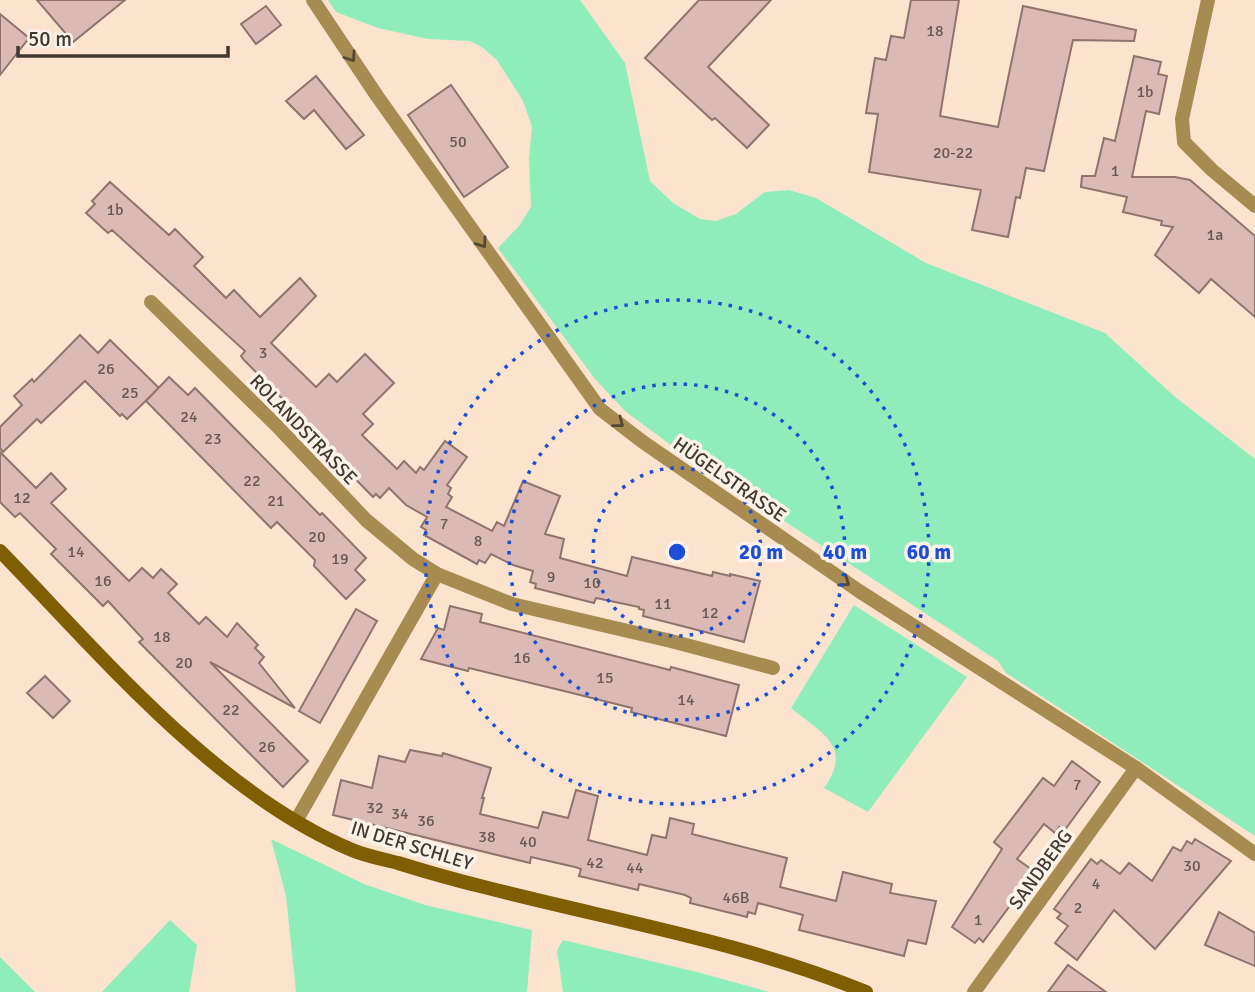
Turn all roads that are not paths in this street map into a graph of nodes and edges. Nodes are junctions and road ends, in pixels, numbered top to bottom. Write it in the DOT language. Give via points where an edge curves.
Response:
graph roads {
  1 [pos="313,0"];
  2 [pos="1208,0"];
  3 [pos="1255,206"];
  4 [pos="151,302"];
  5 [pos="0,551"];
  6 [pos="437,574"];
  7 [pos="773,668"];
  8 [pos="1136,768"];
  9 [pos="296,821"];
  10 [pos="1255,855"];
  11 [pos="866,992"];
  12 [pos="974,992"];
  1 -- 8 [label="street, HÜGELSTRASSE, one-way" via="600,409 859,591"];
  2 -- 3 [label="street" via="1182,119 1184,142"];
  4 -- 6 [label="street, ROLANDSTRASSE" via="366,520"];
  5 -- 9 [label="street, IN DER SCHLEY" via="151,706 232,778"];
  6 -- 7 [label="street, ROLANDSTRASSE" via="512,604"];
  6 -- 9 [label="street"];
  8 -- 10 [label="street, HÜGELSTRASSE"];
  8 -- 12 [label="street, SANDBERG"];
  9 -- 11 [label="street, IN DER SCHLEY" via="353,851 730,947"];
}
